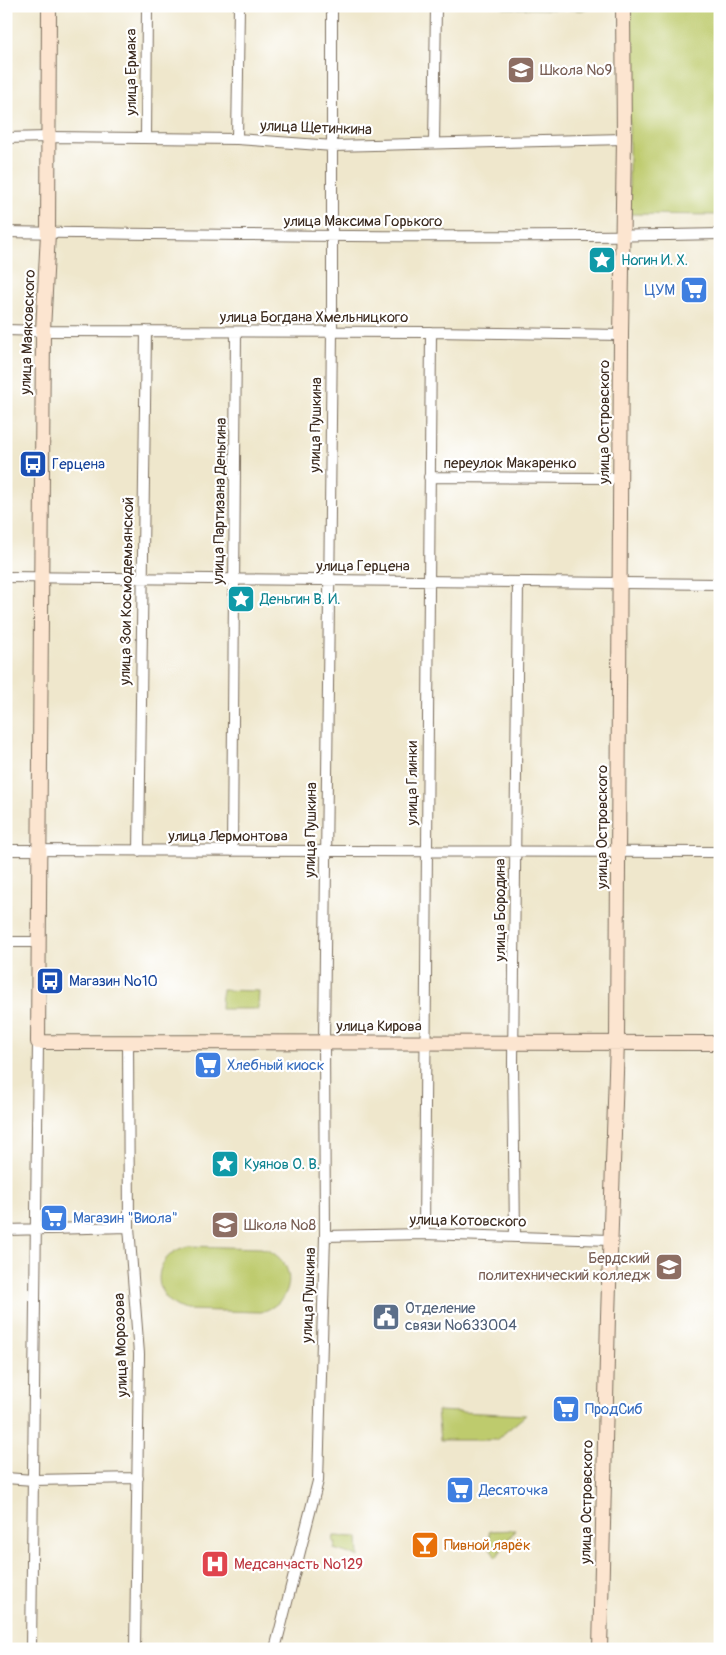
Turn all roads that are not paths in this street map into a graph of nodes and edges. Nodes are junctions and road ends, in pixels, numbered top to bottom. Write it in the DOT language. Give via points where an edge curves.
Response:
graph roads {
  1 [pos="49,6"];
  2 [pos="147,6"];
  3 [pos="238,6"];
  4 [pos="332,6"];
  5 [pos="436,6"];
  6 [pos="623,6"];
  7 [pos="48,137"];
  8 [pos="6,138"];
  9 [pos="146,138"];
  10 [pos="624,139"];
  11 [pos="237,140"];
  12 [pos="434,143"];
  13 [pos="333,146"];
  14 [pos="6,232"];
  15 [pos="48,233"];
  16 [pos="720,234"];
  17 [pos="332,236"];
  18 [pos="623,237"];
  19 [pos="6,330"];
  20 [pos="42,331"];
  21 [pos="146,332"];
  22 [pos="236,332"];
  23 [pos="332,332"];
  24 [pos="431,332"];
  25 [pos="621,334"];
  26 [pos="429,477"];
  27 [pos="620,478"];
  28 [pos="6,577"];
  29 [pos="40,577"];
  30 [pos="142,578"];
  31 [pos="234,580"];
  32 [pos="329,580"];
  33 [pos="428,581"];
  34 [pos="518,582"];
  35 [pos="620,583"];
  36 [pos="720,584"];
  37 [pos="6,850"];
  38 [pos="39,850"];
  39 [pos="139,851"];
  40 [pos="232,851"];
  41 [pos="326,851"];
  42 [pos="426,852"];
  43 [pos="515,852"];
  44 [pos="618,852"];
  45 [pos="720,852"];
  46 [pos="6,942"];
  47 [pos="39,942"];
  48 [pos="128,1041"];
  49 [pos="38,1042"];
  50 [pos="324,1042"];
  51 [pos="425,1042"];
  52 [pos="514,1042"];
  53 [pos="617,1042"];
  54 [pos="720,1043"];
  55 [pos="129,1227"];
  56 [pos="6,1230"];
  57 [pos="37,1230"];
  58 [pos="424,1234"];
  59 [pos="325,1236"];
  60 [pos="515,1237"];
  61 [pos="610,1240"];
  62 [pos="6,1478"];
  63 [pos="138,1478"];
  64 [pos="33,1480"];
  65 [pos="31,1649"];
  66 [pos="135,1649"];
  67 [pos="275,1649"];
  68 [pos="600,1649"];
  1 -- 7 [label="street, улица Маяковского"];
  2 -- 9 [label="street, улица Ермака"];
  3 -- 11 [label="street"];
  4 -- 13 [label="street, улица Пушкина"];
  5 -- 12 [label="street"];
  6 -- 10 [label="street, улица Островского"];
  7 -- 8 [label="street, улица Щетинкина"];
  7 -- 9 [label="street, улица Щетинкина"];
  7 -- 15 [label="street, улица Маяковского"];
  9 -- 11 [label="street, улица Щетинкина"];
  10 -- 12 [label="street, улица Щетинкина"];
  10 -- 18 [label="street, улица Островского"];
  11 -- 13 [label="street, улица Щетинкина"];
  12 -- 13 [label="street, улица Щетинкина"];
  13 -- 17 [label="street, улица Пушкина"];
  14 -- 15 [label="street, улица Максима Горького"];
  15 -- 17 [label="street, улица Максима Горького"];
  15 -- 20 [label="street, улица Маяковского"];
  16 -- 18 [label="street, улица Максима Горького"];
  17 -- 18 [label="street, улица Максима Горького"];
  17 -- 23 [label="street, улица Пушкина"];
  18 -- 25 [label="street, улица Островского"];
  19 -- 20 [label="street, улица Богдана Хмельницкого"];
  20 -- 21 [label="street, улица Богдана Хмельницкого"];
  20 -- 29 [label="street, улица Маяковского"];
  21 -- 22 [label="street, улица Богдана Хмельницкого"];
  21 -- 30 [label="street, улица Зои Космодемьянской"];
  22 -- 23 [label="street, улица Богдана Хмельницкого"];
  22 -- 31 [label="street, улица Партизана Деньгина"];
  23 -- 24 [label="street, улица Богдана Хмельницкого"];
  23 -- 32 [label="street, улица Пушкина"];
  24 -- 25 [label="street, улица Богдана Хмельницкого"];
  24 -- 26 [label="street, улица Глинки"];
  25 -- 27 [label="street, улица Островского"];
  26 -- 27 [label="street, переулок Макаренко"];
  26 -- 33 [label="street, улица Глинки"];
  27 -- 35 [label="street, улица Островского"];
  28 -- 29 [label="street, улица Герцена"];
  29 -- 30 [label="street, улица Герцена"];
  29 -- 38 [label="street, улица Маяковского"];
  30 -- 31 [label="street, улица Герцена"];
  30 -- 39 [label="street, улица Зои Космодемьянской"];
  31 -- 32 [label="street, улица Герцена"];
  31 -- 40 [label="street, улица Партизана Деньгина"];
  32 -- 33 [label="street, улица Герцена"];
  32 -- 41 [label="street, улица Пушкина"];
  33 -- 34 [label="street, улица Герцена"];
  33 -- 42 [label="street, улица Глинки"];
  34 -- 35 [label="street, улица Герцена"];
  34 -- 43 [label="street, улица Бородина"];
  35 -- 36 [label="street, улица Герцена"];
  35 -- 44 [label="street, улица Островского"];
  37 -- 38 [label="street, улица Лермонтова"];
  38 -- 39 [label="street, улица Лермонтова"];
  38 -- 47 [label="street, улица Маяковского"];
  39 -- 40 [label="street, улица Лермонтова"];
  40 -- 41 [label="street, улица Лермонтова"];
  41 -- 42 [label="street, улица Лермонтова"];
  41 -- 50 [label="street, улица Пушкина"];
  42 -- 43 [label="street, улица Лермонтова"];
  42 -- 51 [label="street, улица Глинки"];
  43 -- 44 [label="street, улица Лермонтова"];
  43 -- 52 [label="street, улица Бородина"];
  44 -- 45 [label="street, улица Лермонтова"];
  44 -- 53 [label="street, улица Островского"];
  46 -- 47 [label="street"];
  47 -- 49 [label="street, улица Маяковского"];
  48 -- 49 [label="street, улица Кирова"];
  48 -- 50 [label="street, улица Кирова"];
  48 -- 55 [label="street, улица Морозова"];
  49 -- 57 [label="street, улица Маяковского"];
  50 -- 51 [label="street, улица Кирова"];
  50 -- 59 [label="street, улица Пушкина"];
  51 -- 52 [label="street, улица Кирова"];
  51 -- 58 [label="street, улица Глинки"];
  52 -- 53 [label="street, улица Кирова"];
  52 -- 60 [label="street, улица Бородина"];
  53 -- 54 [label="street, улица Кирова"];
  53 -- 61 [label="street, улица Островского"];
  55 -- 57 [label="street"];
  55 -- 63 [label="street, улица Морозова" via="139,1354"];
  56 -- 57 [label="street"];
  57 -- 64 [label="street, улица Маяковского"];
  58 -- 59 [label="street, улица Котовского"];
  58 -- 60 [label="street, улица Котовского"];
  59 -- 67 [label="street, улица Пушкина" via="318,1482"];
  60 -- 61 [label="street, улица Котовского"];
  61 -- 68 [label="street, улица Островского"];
  62 -- 64 [label="street"];
  63 -- 64 [label="street"];
  63 -- 66 [label="street, улица Морозова"];
  64 -- 65 [label="street, улица Маяковского"];
}
